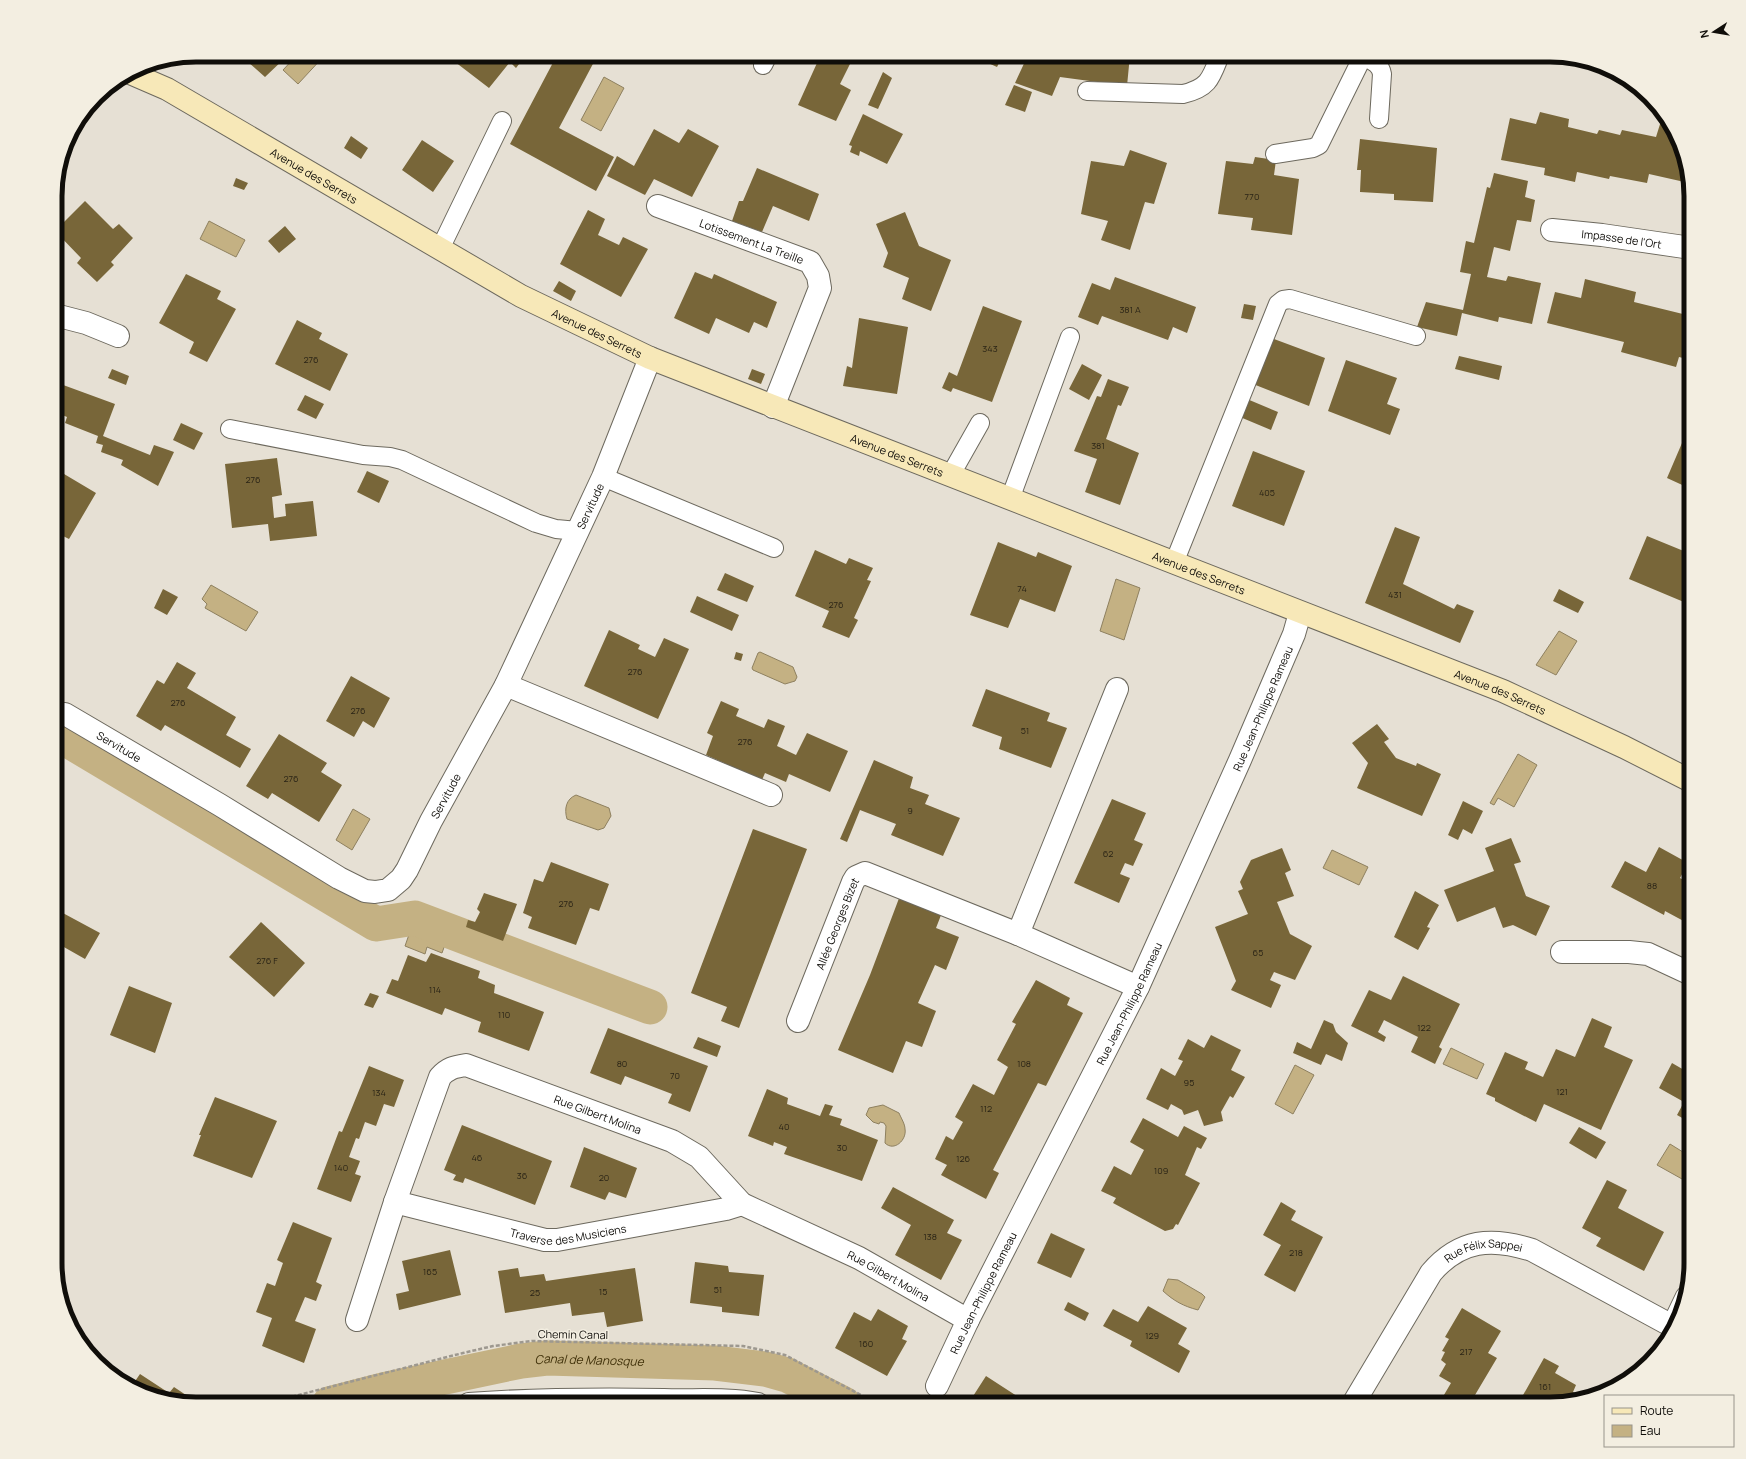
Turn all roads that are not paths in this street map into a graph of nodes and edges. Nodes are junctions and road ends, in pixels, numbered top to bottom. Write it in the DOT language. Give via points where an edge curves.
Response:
graph roads {
  1 [pos="1217,62"];
  2 [pos="1359,62"];
  3 [pos="1373,62"];
  4 [pos="137,76"];
  5 [pos="1087,91"];
  6 [pos="1380,119"];
  7 [pos="502,121"];
  8 [pos="1275,154"];
  9 [pos="658,206"];
  10 [pos="1552,230"];
  11 [pos="1684,247"];
  12 [pos="440,249"];
  13 [pos="62,317"];
  14 [pos="118,336"];
  15 [pos="1416,336"];
  16 [pos="1070,337"];
  17 [pos="650,358"];
  18 [pos="773,407"];
  19 [pos="980,423"];
  20 [pos="230,429"];
  21 [pos="603,476"];
  22 [pos="950,476"];
  23 [pos="1010,499"];
  24 [pos="578,531"];
  25 [pos="774,548"];
  26 [pos="1174,563"];
  27 [pos="1300,613"];
  28 [pos="506,685"];
  29 [pos="1117,689"];
  30 [pos="64,714"];
  31 [pos="1684,778"];
  32 [pos="771,795"];
  33 [pos="1018,934"];
  34 [pos="1562,952"];
  35 [pos="1684,971"];
  36 [pos="1138,987"];
  37 [pos="798,1021"];
  38 [pos="395,1202"];
  39 [pos="742,1204"];
  40 [pos="357,1320"];
  41 [pos="968,1320"];
  42 [pos="1669,1324"];
  43 [pos="937,1386"];
  44 [pos="1358,1397"];
  1 -- 5 [label="lane" via="1206,85 1183,94"];
  2 -- 8 [label="lane" via="1319,145"];
  3 -- 6 [label="lane" via="1381,68 1382,74"];
  4 -- 12 [label="street, Avenue des Serrets" via="167,89"];
  7 -- 12 [label="lane"];
  9 -- 18 [label="street, Lotissement La Treille" via="810,262 818,276 820,288"];
  10 -- 11 [label="street, Impasse de l'Ort"];
  12 -- 17 [label="street, Avenue des Serrets" via="521,296"];
  13 -- 14 [label="street"];
  15 -- 26 [label="lane" via="1290,299 1278,304"];
  16 -- 23 [label="lane"];
  17 -- 18 [label="street, Avenue des Serrets"];
  17 -- 21 [label="street, Servitude"];
  18 -- 22 [label="street, Avenue des Serrets"];
  19 -- 22 [label="lane"];
  20 -- 24 [label="lane" via="402,460 536,523 556,529"];
  21 -- 24 [label="street, Servitude"];
  21 -- 25 [label="lane"];
  22 -- 23 [label="street, Avenue des Serrets"];
  23 -- 26 [label="street, Avenue des Serrets"];
  24 -- 28 [label="street, Servitude"];
  26 -- 27 [label="street, Avenue des Serrets"];
  27 -- 31 [label="street, Avenue des Serrets" via="1503,691 1624,747"];
  27 -- 36 [label="street, Rue Jean-Philippe Rameau" via="1294,634 1243,753"];
  28 -- 30 [label="street, Servitude" via="407,870 388,890 376,892 365,891 339,878"];
  28 -- 32 [label="street"];
  29 -- 33 [label="street"];
  33 -- 36 [label="street, Allée Georges Bizet"];
  33 -- 37 [label="street, Allée Georges Bizet" via="870,874 860,874 853,882"];
  34 -- 35 [label="street" via="1648,954"];
  36 -- 41 [label="street, Rue Jean-Philippe Rameau"];
  38 -- 39 [label="street, Traverse des Musiciens" via="545,1240 557,1240"];
  38 -- 39 [label="street, Rue Gilbert Molina" via="440,1077 446,1070 466,1066 672,1141 699,1157"];
  38 -- 40 [label="street, Rue Gilbert Molina"];
  39 -- 41 [label="street, Rue Gilbert Molina" via="859,1258"];
  41 -- 43 [label="street, Rue Jean-Philippe Rameau"];
  42 -- 44 [label="street, Rue Félix Sappei" via="1532,1250 1501,1242 1463,1247 1449,1255 1431,1273"];
}
